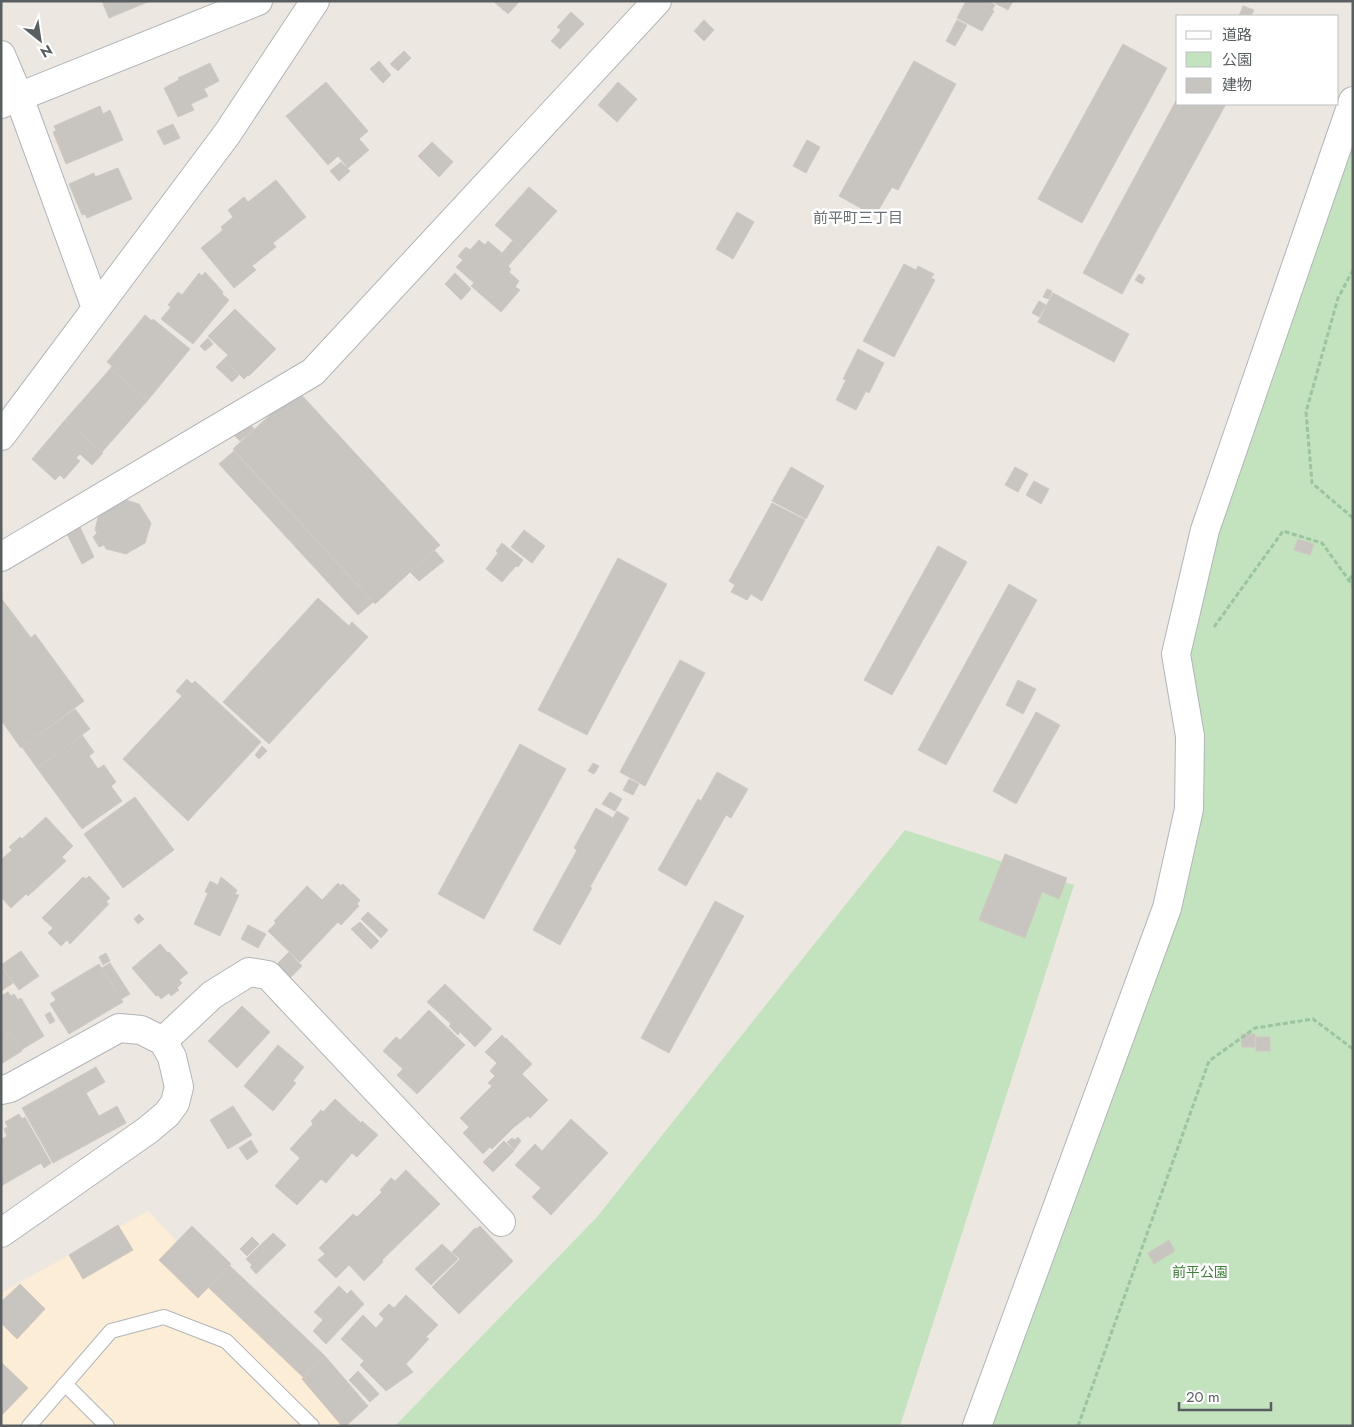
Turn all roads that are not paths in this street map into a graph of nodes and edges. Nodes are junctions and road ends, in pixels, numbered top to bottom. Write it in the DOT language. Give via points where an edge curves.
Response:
graph roads {
  1 [pos="258,1"];
  2 [pos="316,1"];
  3 [pos="657,1"];
  4 [pos="1,55"];
  5 [pos="10,100"];
  6 [pos="1353,100"];
  7 [pos="96,308"];
  8 [pos="1,436"];
  9 [pos="1,557"];
  10 [pos="163,1041"];
  11 [pos="1,1090"];
  12 [pos="501,1222"];
  13 [pos="1,1233"];
  14 [pos="65,1384"];
  15 [pos="29,1426"];
  16 [pos="107,1426"];
  17 [pos="312,1426"];
  18 [pos="977,1426"];
  1 -- 5 [label="street"];
  2 -- 7 [label="street" via="227,134"];
  3 -- 9 [label="street" via="313,372"];
  4 -- 5 [label="street"];
  5 -- 7 [label="street"];
  6 -- 18 [label="street" via="1206,530 1176,654 1190,736 1189,809 1167,908"];
  7 -- 8 [label="street"];
  10 -- 11 [label="street" via="141,1030 119,1028"];
  10 -- 12 [label="street" via="212,996 249,972 268,976"];
  10 -- 13 [label="street" via="172,1057 179,1087 175,1103 167,1114"];
  14 -- 15 [label="lane"];
  14 -- 16 [label="lane"];
  14 -- 17 [label="lane" via="111,1331 164,1316 226,1341"];
}
